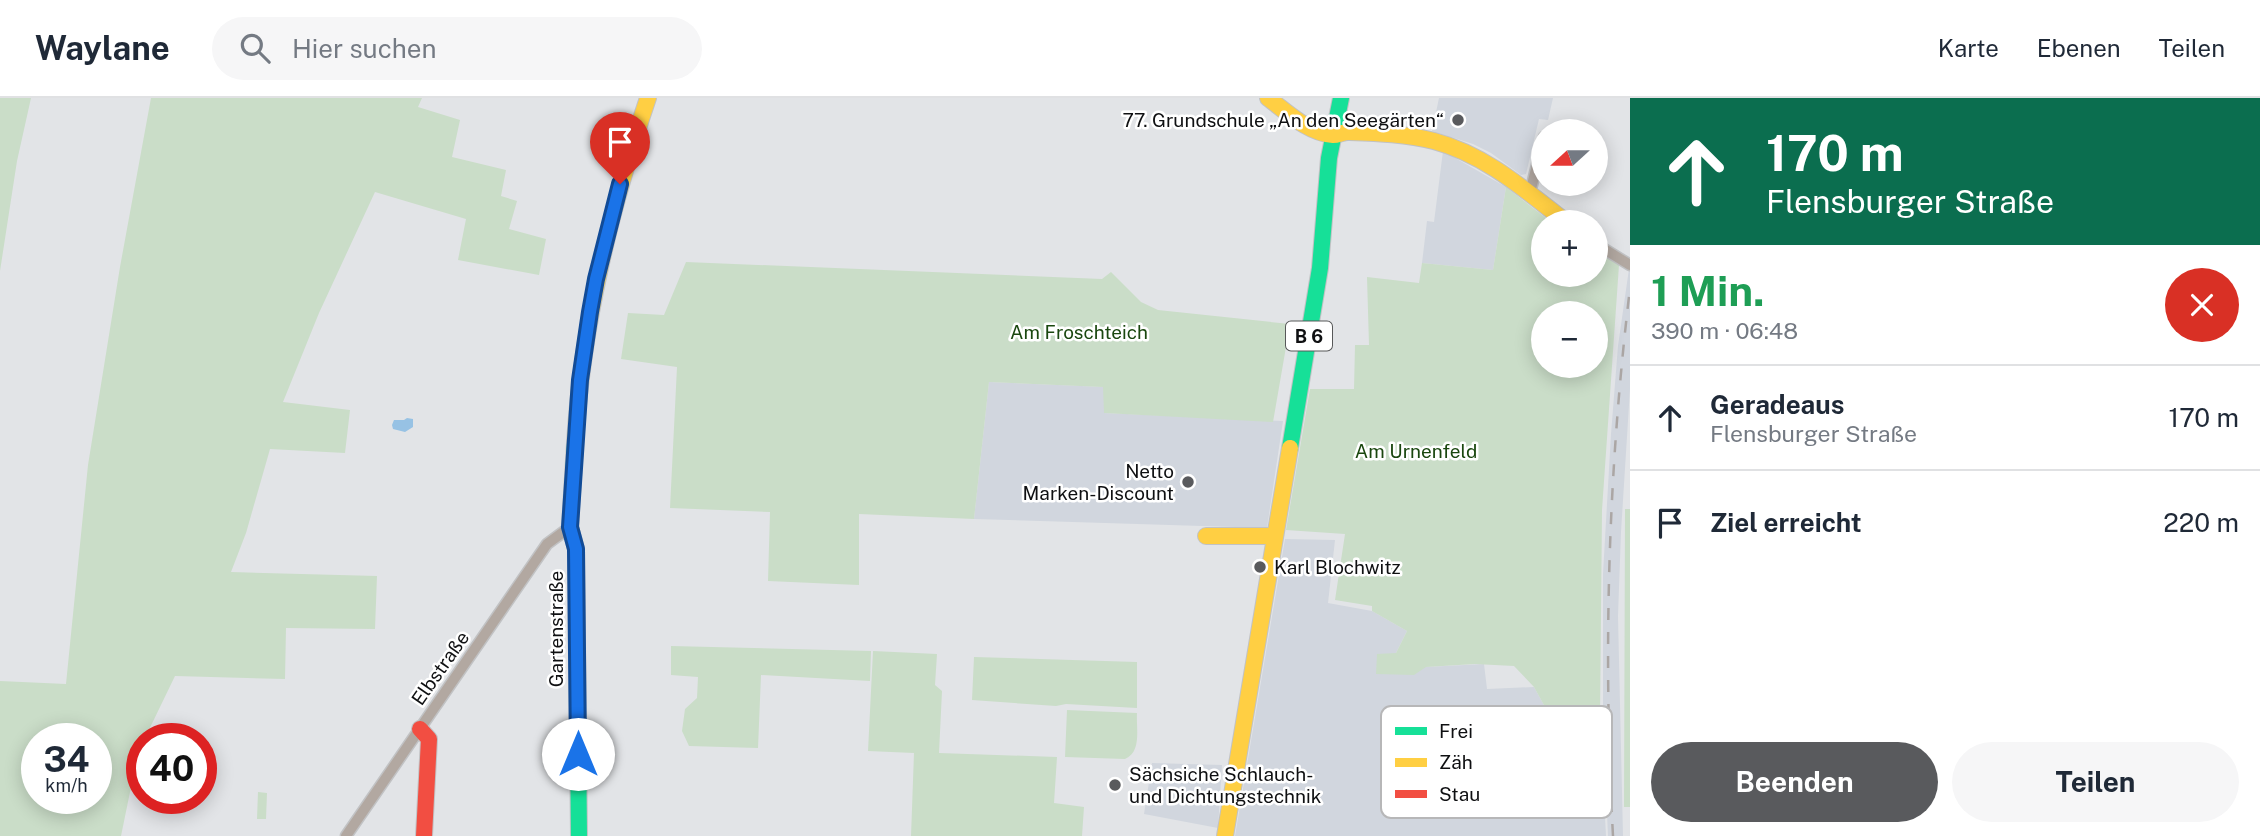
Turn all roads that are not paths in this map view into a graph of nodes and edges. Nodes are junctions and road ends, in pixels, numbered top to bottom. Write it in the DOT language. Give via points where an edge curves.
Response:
graph roads {
  1 [pos="648,98"];
  2 [pos="1268,98"];
  3 [pos="1341,98"];
  4 [pos="1334,135"];
  5 [pos="1531,189"];
  6 [pos="1530,193"];
  7 [pos="1551,210"];
  8 [pos="1608,251"];
  9 [pos="1630,265"];
  10 [pos="570,527"];
  11 [pos="1206,536"];
  12 [pos="1275,536"];
  13 [pos="420,729"];
  14 [pos="346,836"];
  15 [pos="424,836"];
  16 [pos="579,836"];
  17 [pos="1225,836"];
  1 -- 10 [label="street, Gartenstraße" via="596,279 580,380"];
  2 -- 4 [label="street" via="1308,127"];
  3 -- 4 [label="street, B 6"];
  4 -- 6 [label="street" via="1344,132 1433,141 1487,162"];
  4 -- 12 [label="street, B 6" via="1320,268"];
  5 -- 6 [label="street"];
  6 -- 7 [label="street"];
  8 -- 9 [label="street"];
  10 -- 13 [label="street, Elbstraße" via="547,544"];
  10 -- 16 [label="street, Gartenstraße" via="576,549"];
  11 -- 12 [label="street"];
  12 -- 17 [label="street, B 6"];
  13 -- 14 [label="street, Elbstraße"];
  13 -- 15 [label="street" via="429,739"];
}
